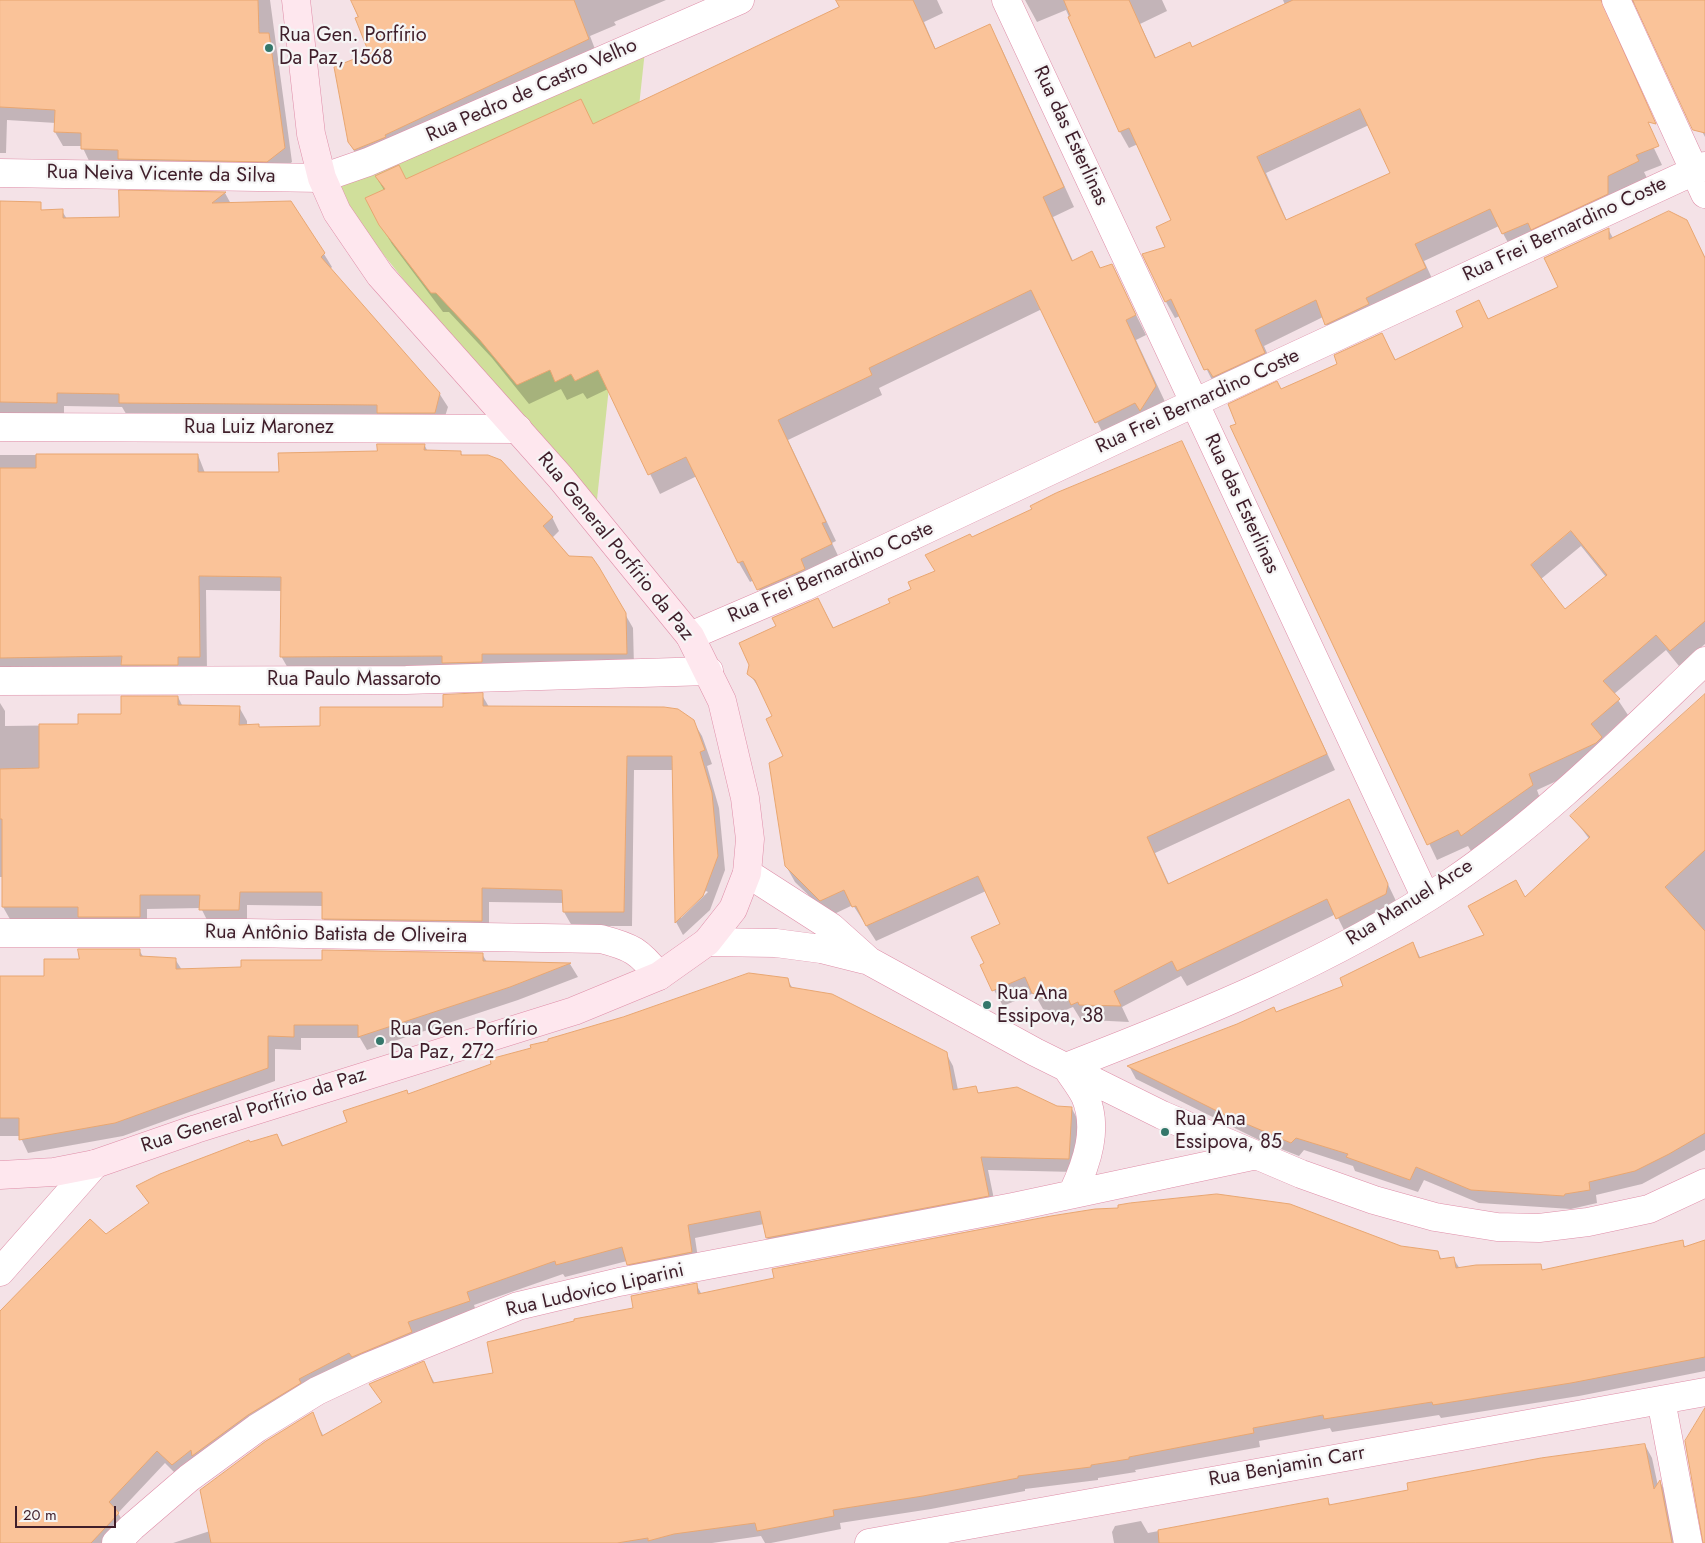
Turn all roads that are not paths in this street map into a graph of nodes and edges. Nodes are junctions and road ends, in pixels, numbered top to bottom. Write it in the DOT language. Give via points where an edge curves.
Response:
graph roads {
  1 [pos="296,0"];
  2 [pos="740,0"];
  3 [pos="1006,0"];
  4 [pos="1616,0"];
  5 [pos="0,173"];
  6 [pos="1701,177"];
  7 [pos="322,178"];
  8 [pos="1194,403"];
  9 [pos="0,427"];
  10 [pos="518,429"];
  11 [pos="690,636"];
  12 [pos="1705,661"];
  13 [pos="709,671"];
  14 [pos="0,681"];
  15 [pos="747,873"];
  16 [pos="1426,898"];
  17 [pos="0,933"];
  18 [pos="707,942"];
  19 [pos="869,961"];
  20 [pos="659,976"];
  21 [pos="1066,1067"];
  22 [pos="1257,1155"];
  23 [pos="95,1164"];
  24 [pos="0,1175"];
  25 [pos="1705,1183"];
  26 [pos="1073,1192"];
  27 [pos="0,1272"];
  28 [pos="1705,1392"];
  29 [pos="1661,1400"];
  30 [pos="116,1543"];
  31 [pos="869,1543"];
  32 [pos="1688,1543"];
  1 -- 7 [label="street, Rua General Porfírio da Paz" via="311,134"];
  2 -- 7 [label="street, Rua Pedro de Castro Velho" via="368,162"];
  3 -- 8 [label="street, Rua das Esterlinas"];
  4 -- 6 [label="street"];
  5 -- 7 [label="street, Rua Neiva Vicente da Silva"];
  6 -- 8 [label="street, Rua Frei Bernardino Coste"];
  7 -- 10 [label="street, Rua General Porfírio da Paz" via="337,212 380,275"];
  8 -- 11 [label="street, Rua Frei Bernardino Coste" via="804,587"];
  8 -- 16 [label="street, Rua das Esterlinas"];
  9 -- 10 [label="street, Rua Luiz Maronez"];
  10 -- 11 [label="street, Rua General Porfírio da Paz"];
  11 -- 13 [label="street, Rua General Porfírio da Paz"];
  12 -- 16 [label="street, Rua Manuel Arce" via="1508,840"];
  13 -- 14 [label="street, Rua Paulo Massaroto" via="406,680"];
  13 -- 15 [label="street, Rua General Porfírio da Paz" via="722,701 745,798 750,839"];
  15 -- 18 [label="street, Rua General Porfírio da Paz" via="733,909"];
  15 -- 19 [label="street" via="831,927"];
  16 -- 21 [label="street, Rua Manuel Arce" via="1300,969"];
  17 -- 20 [label="street, Rua Antônio Batista de Oliveira" via="601,939 624,945 643,955"];
  18 -- 19 [label="street" via="776,943 821,949"];
  18 -- 20 [label="street, Rua General Porfírio da Paz"];
  19 -- 21 [label="street"];
  20 -- 23 [label="street, Rua General Porfírio da Paz" via="574,1011 196,1129"];
  21 -- 22 [label="street" via="1162,1115"];
  21 -- 26 [label="street" via="1085,1096 1091,1118 1090,1147"];
  22 -- 25 [label="street" via="1374,1200 1436,1217 1497,1227 1539,1228 1619,1217 1649,1209"];
  22 -- 26 [label="street, Rua Ludovico Liparini"];
  23 -- 24 [label="street, Rua General Porfírio da Paz" via="54,1172"];
  23 -- 27 [label="street"];
  26 -- 30 [label="street, Rua Ludovico Liparini" via="1013,1207 619,1282 518,1306 317,1391 257,1428 189,1478"];
  28 -- 29 [label="street, Rua Benjamin Carr"];
  29 -- 31 [label="street, Rua Benjamin Carr"];
  29 -- 32 [label="street"];
}
